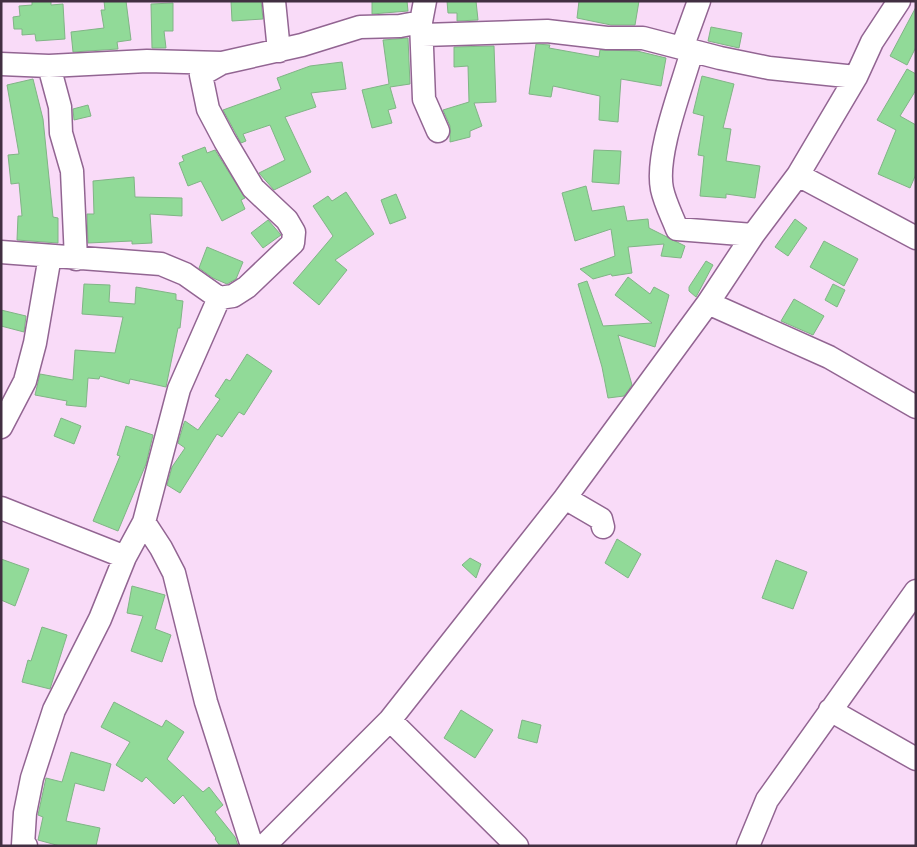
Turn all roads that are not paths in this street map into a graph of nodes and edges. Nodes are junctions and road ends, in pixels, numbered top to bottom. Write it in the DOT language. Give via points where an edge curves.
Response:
graph roads {
  1 [pos="274,1"];
  2 [pos="699,1"];
  3 [pos="899,1"];
  4 [pos="423,19"];
  5 [pos="687,49"];
  6 [pos="279,51"];
  7 [pos="222,63"];
  8 [pos="1,64"];
  9 [pos="49,66"];
  10 [pos="856,77"];
  11 [pos="438,131"];
  12 [pos="798,175"];
  13 [pos="753,236"];
  14 [pos="916,238"];
  15 [pos="1,252"];
  16 [pos="50,256"];
  17 [pos="76,258"];
  18 [pos="219,298"];
  19 [pos="708,303"];
  20 [pos="916,407"];
  21 [pos="1,427"];
  22 [pos="564,498"];
  23 [pos="1,508"];
  24 [pos="144,522"];
  25 [pos="603,527"];
  26 [pos="125,557"];
  27 [pos="916,591"];
  28 [pos="830,710"];
  29 [pos="390,720"];
  30 [pos="916,759"];
  31 [pos="26,846"];
  32 [pos="252,846"];
  33 [pos="264,846"];
  34 [pos="517,846"];
  35 [pos="748,846"];
  1 -- 6 [label="street"];
  2 -- 5 [label="street"];
  3 -- 10 [label="street" via="872,42"];
  4 -- 5 [label="street" via="607,38 643,38"];
  4 -- 6 [label="street" via="400,26 360,27"];
  4 -- 11 [label="street" via="424,99"];
  5 -- 10 [label="street" via="769,68"];
  5 -- 13 [label="street" via="661,166 662,189 668,208 677,229"];
  6 -- 7 [label="street"];
  7 -- 9 [label="street" via="147,61"];
  7 -- 18 [label="street" via="201,75 208,109 252,188 294,232 293,244 247,287 233,296"];
  8 -- 9 [label="street"];
  9 -- 17 [label="street" via="60,107 61,133 72,171"];
  10 -- 12 [label="street"];
  12 -- 13 [label="street"];
  12 -- 14 [label="street"];
  13 -- 19 [label="street"];
  15 -- 16 [label="street"];
  16 -- 17 [label="street"];
  16 -- 21 [label="street" via="25,381"];
  17 -- 18 [label="street" via="162,264 197,281"];
  18 -- 24 [label="street" via="179,389"];
  19 -- 20 [label="street" via="829,357"];
  19 -- 22 [label="street"];
  22 -- 25 [label="street" via="601,519"];
  22 -- 29 [label="street"];
  23 -- 26 [label="street"];
  24 -- 26 [label="street"];
  24 -- 32 [label="street" via="174,573 206,702"];
  26 -- 31 [label="street" via="100,619 54,710 32,778 25,813 23,845"];
  27 -- 28 [label="street"];
  28 -- 30 [label="street"];
  28 -- 35 [label="street" via="767,800"];
  29 -- 33 [label="street"];
  29 -- 34 [label="street"];
}
